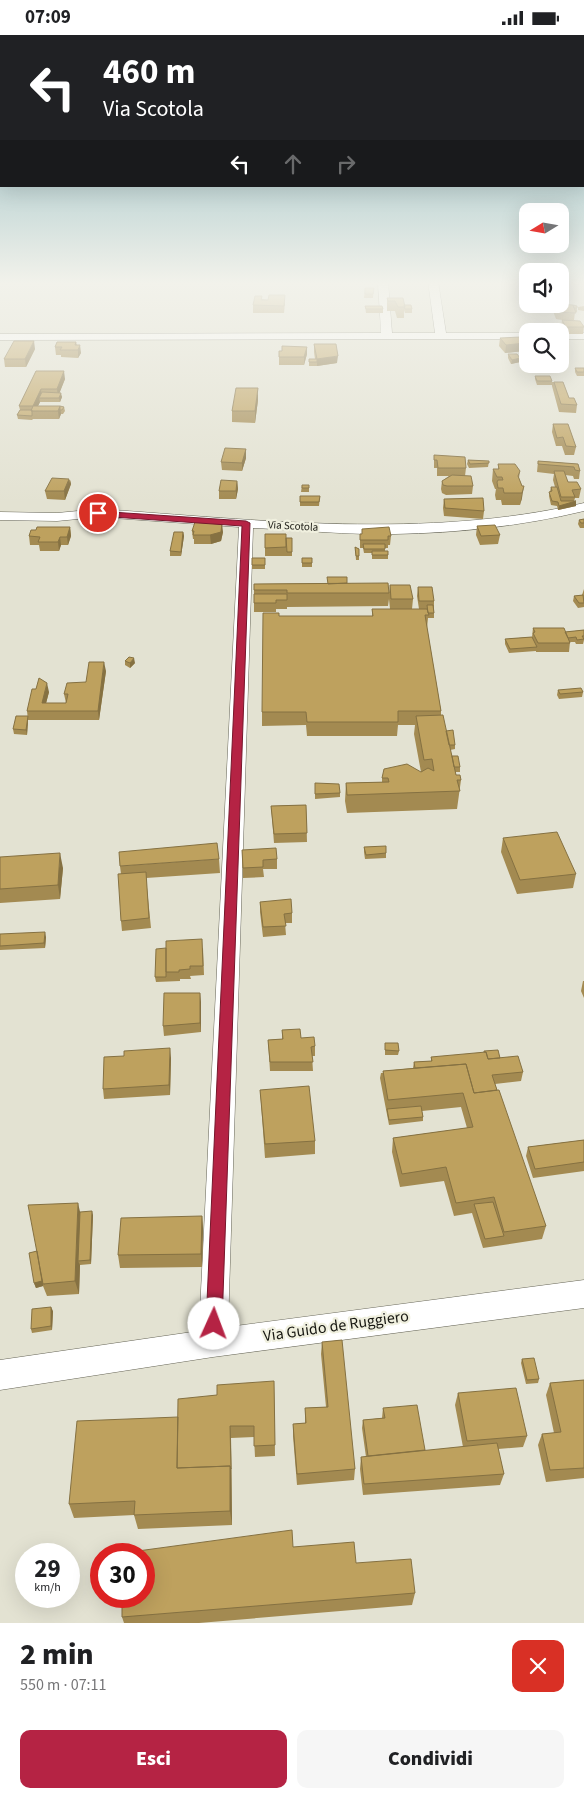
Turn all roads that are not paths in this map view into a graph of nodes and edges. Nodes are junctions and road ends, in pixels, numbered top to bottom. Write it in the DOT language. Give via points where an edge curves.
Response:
graph roads {
  1 [pos="584,507"];
  2 [pos="0,516"];
  3 [pos="246,523"];
  4 [pos="584,1294"];
  5 [pos="213,1343"];
  6 [pos="0,1375"];
  1 -- 3 [label="street, Via Scotola" via="534,518 436,528 356,529"];
  2 -- 3 [label="street, Via Scotola" via="57,517 98,513"];
  3 -- 5 [label="street"];
  4 -- 5 [label="street, Via Guido de Ruggiero"];
  5 -- 6 [label="street, Via Guido de Ruggiero"];
}
